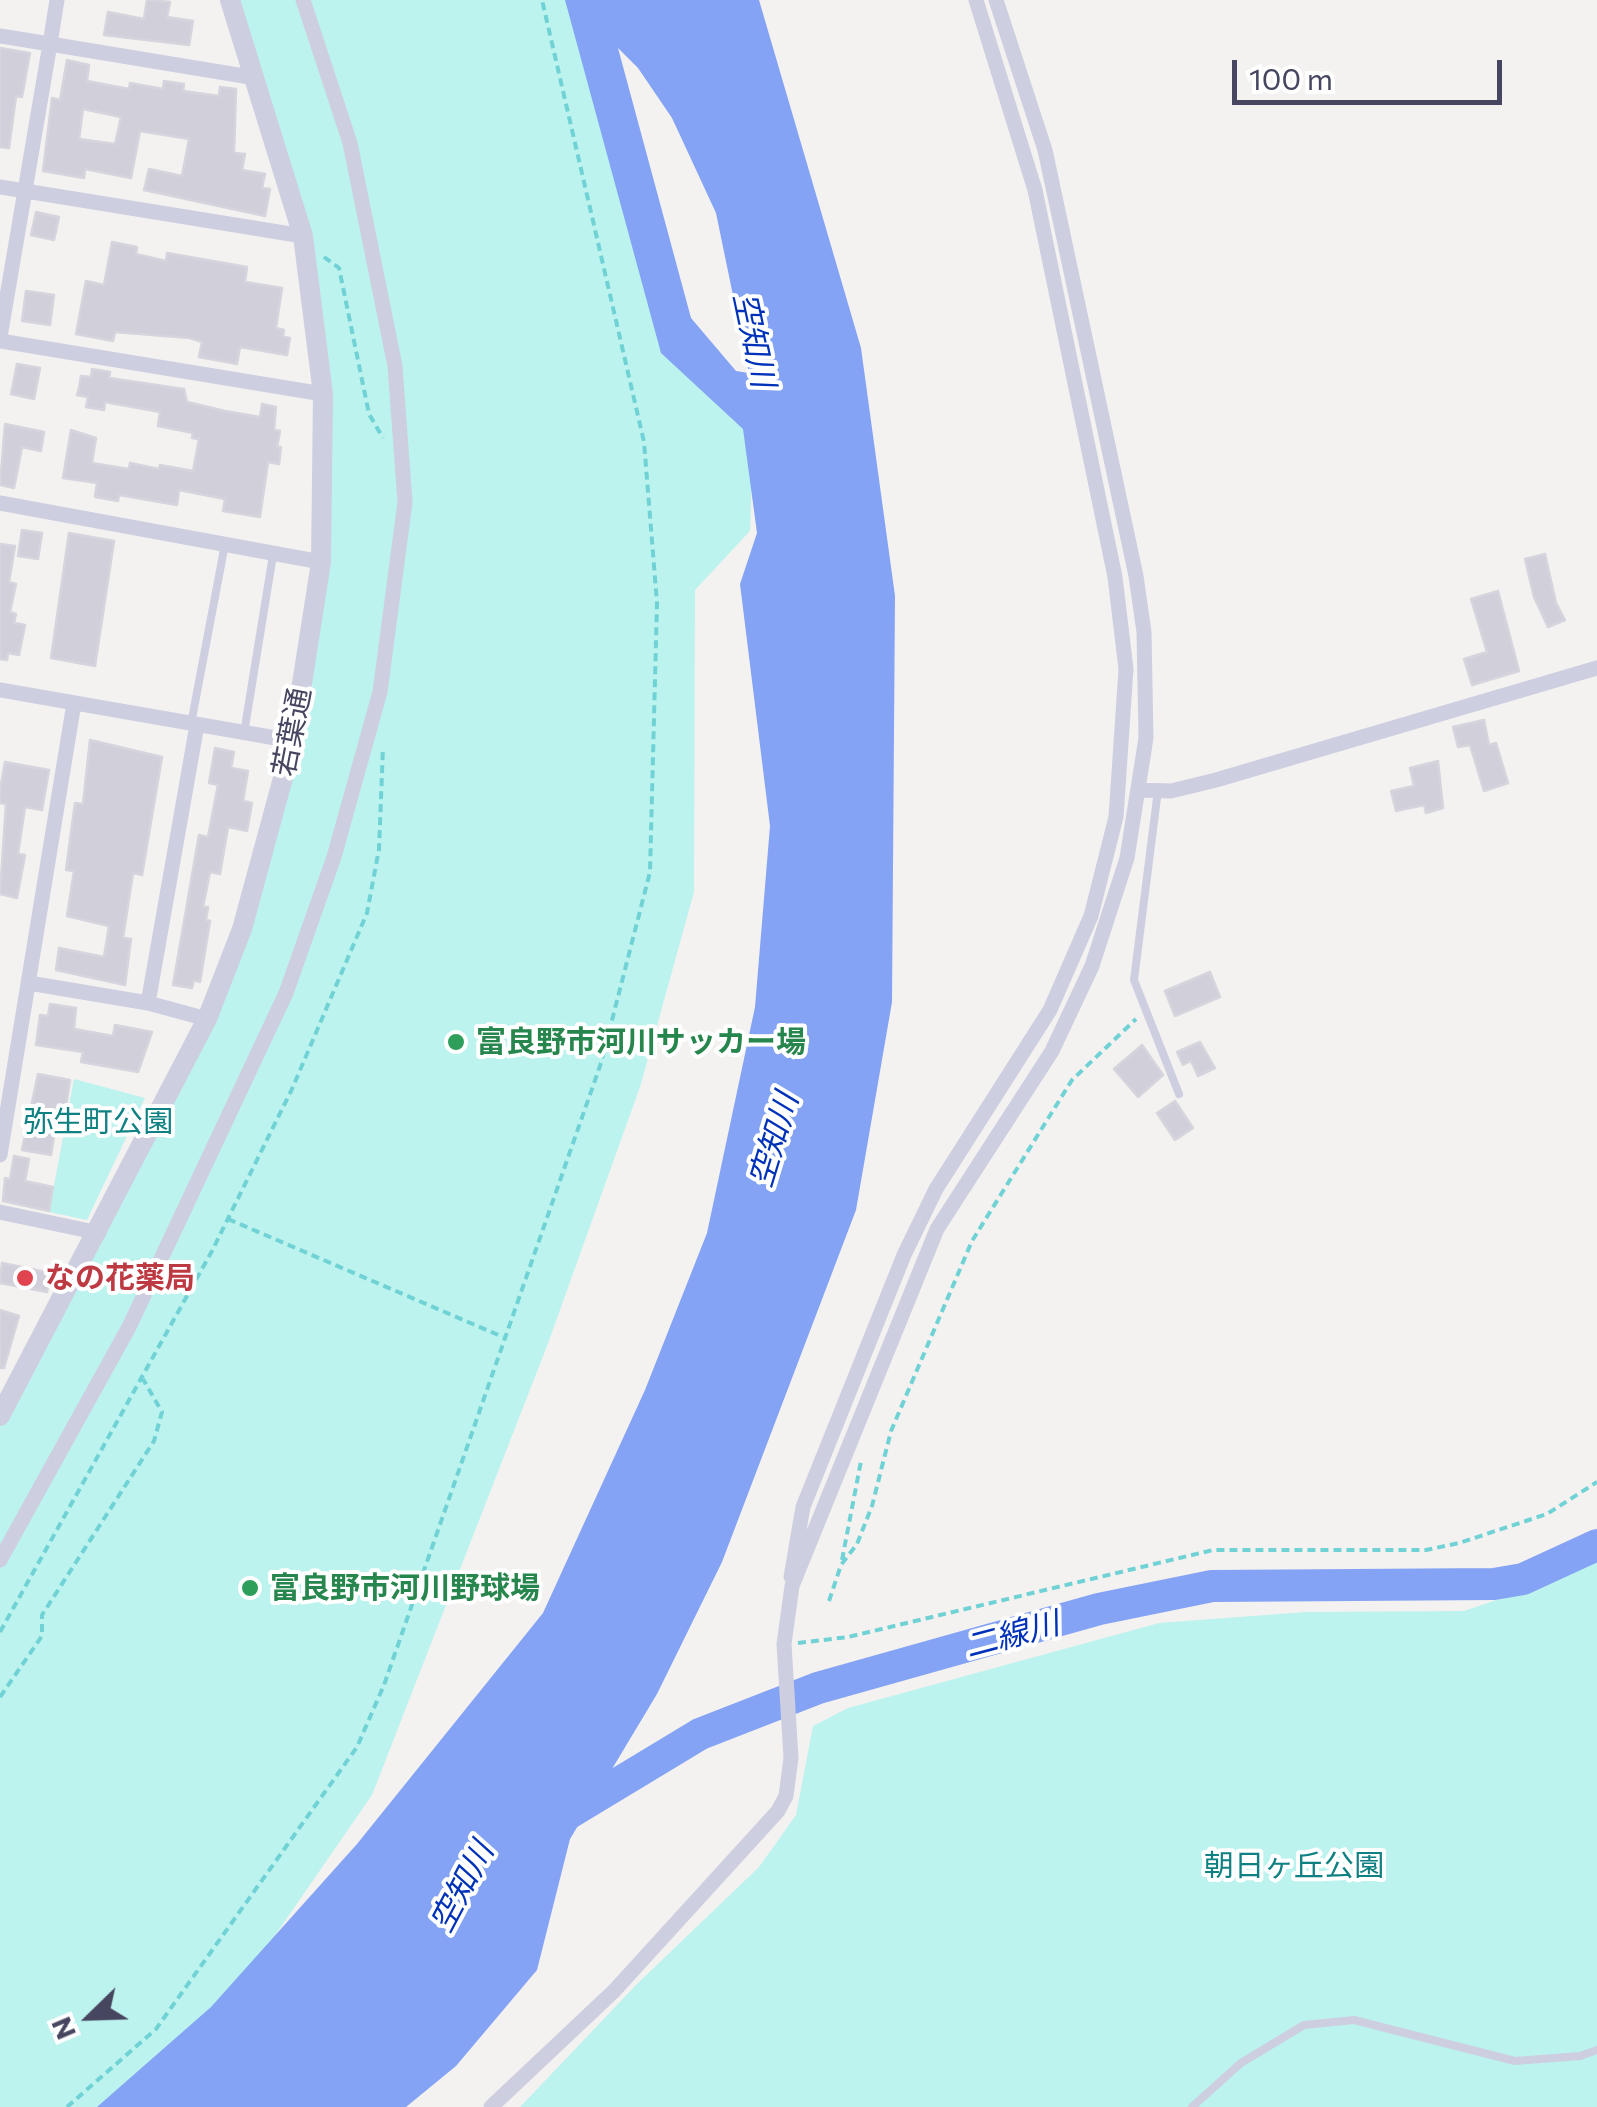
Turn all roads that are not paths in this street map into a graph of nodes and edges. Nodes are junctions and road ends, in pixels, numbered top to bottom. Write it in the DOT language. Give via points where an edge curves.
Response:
graph roads {
  1 [pos="57,0"];
  2 [pos="230,0"];
  3 [pos="303,0"];
  4 [pos="976,0"];
  5 [pos="996,0"];
  6 [pos="0,36"];
  7 [pos="50,44"];
  8 [pos="256,78"];
  9 [pos="0,187"];
  10 [pos="26,191"];
  11 [pos="303,236"];
  12 [pos="0,339"];
  13 [pos="323,394"];
  14 [pos="0,504"];
  15 [pos="225,544"];
  16 [pos="273,553"];
  17 [pos="321,562"];
  18 [pos="1597,668"];
  19 [pos="0,690"];
  20 [pos="74,703"];
  21 [pos="194,724"];
  22 [pos="244,733"];
  23 [pos="293,741"];
  24 [pos="1138,790"];
  25 [pos="1158,790"];
  26 [pos="28,983"];
  27 [pos="148,1002"];
  28 [pos="206,1018"];
  29 [pos="1179,1094"];
  30 [pos="0,1156"];
  31 [pos="0,1212"];
  32 [pos="99,1232"];
  33 [pos="0,1416"];
  34 [pos="0,1560"];
  35 [pos="792,1586"];
  36 [pos="1597,2050"];
  37 [pos="491,2107"];
  38 [pos="1192,2107"];
  1 -- 7 [label="street"];
  2 -- 8 [label="street, 若葉通"];
  3 -- 34 [label="street" via="350,143 395,366 403,448 400,553 380,692 334,857 286,993 129,1327"];
  4 -- 35 [label="street" via="1035,190 1115,577 1126,668 1118,802 1090,916 1058,992 1026,1054 936,1190 904,1255 803,1507"];
  5 -- 24 [label="street" via="1045,150 1136,576 1146,686"];
  6 -- 7 [label="street"];
  7 -- 8 [label="street"];
  7 -- 10 [label="street"];
  8 -- 11 [label="street, 若葉通"];
  9 -- 10 [label="street"];
  10 -- 11 [label="street"];
  10 -- 12 [label="street"];
  11 -- 13 [label="street, 若葉通"];
  12 -- 13 [label="street"];
  13 -- 17 [label="street, 若葉通"];
  14 -- 15 [label="street"];
  15 -- 16 [label="street"];
  15 -- 21 [label="lane"];
  16 -- 17 [label="street"];
  16 -- 22 [label="lane"];
  17 -- 23 [label="street, 若葉通"];
  18 -- 25 [label="street" via="1216,780"];
  19 -- 20 [label="street"];
  20 -- 21 [label="street"];
  20 -- 26 [label="street"];
  21 -- 22 [label="street"];
  21 -- 27 [label="street"];
  22 -- 23 [label="street"];
  23 -- 28 [label="street, 若葉通" via="242,929"];
  24 -- 25 [label="street"];
  24 -- 35 [label="street" via="1128,858 1080,994 1052,1051 937,1229"];
  25 -- 29 [label="lane" via="1134,980"];
  26 -- 27 [label="street"];
  26 -- 30 [label="street"];
  27 -- 28 [label="street"];
  28 -- 32 [label="street, 若葉通"];
  31 -- 32 [label="street"];
  32 -- 33 [label="street, 若葉通"];
  35 -- 37 [label="street" via="784,1644 791,1777 778,1811 614,1991"];
  36 -- 38 [label="lane" via="1515,2061 1354,2020 1304,2025 1241,2063"];
}
